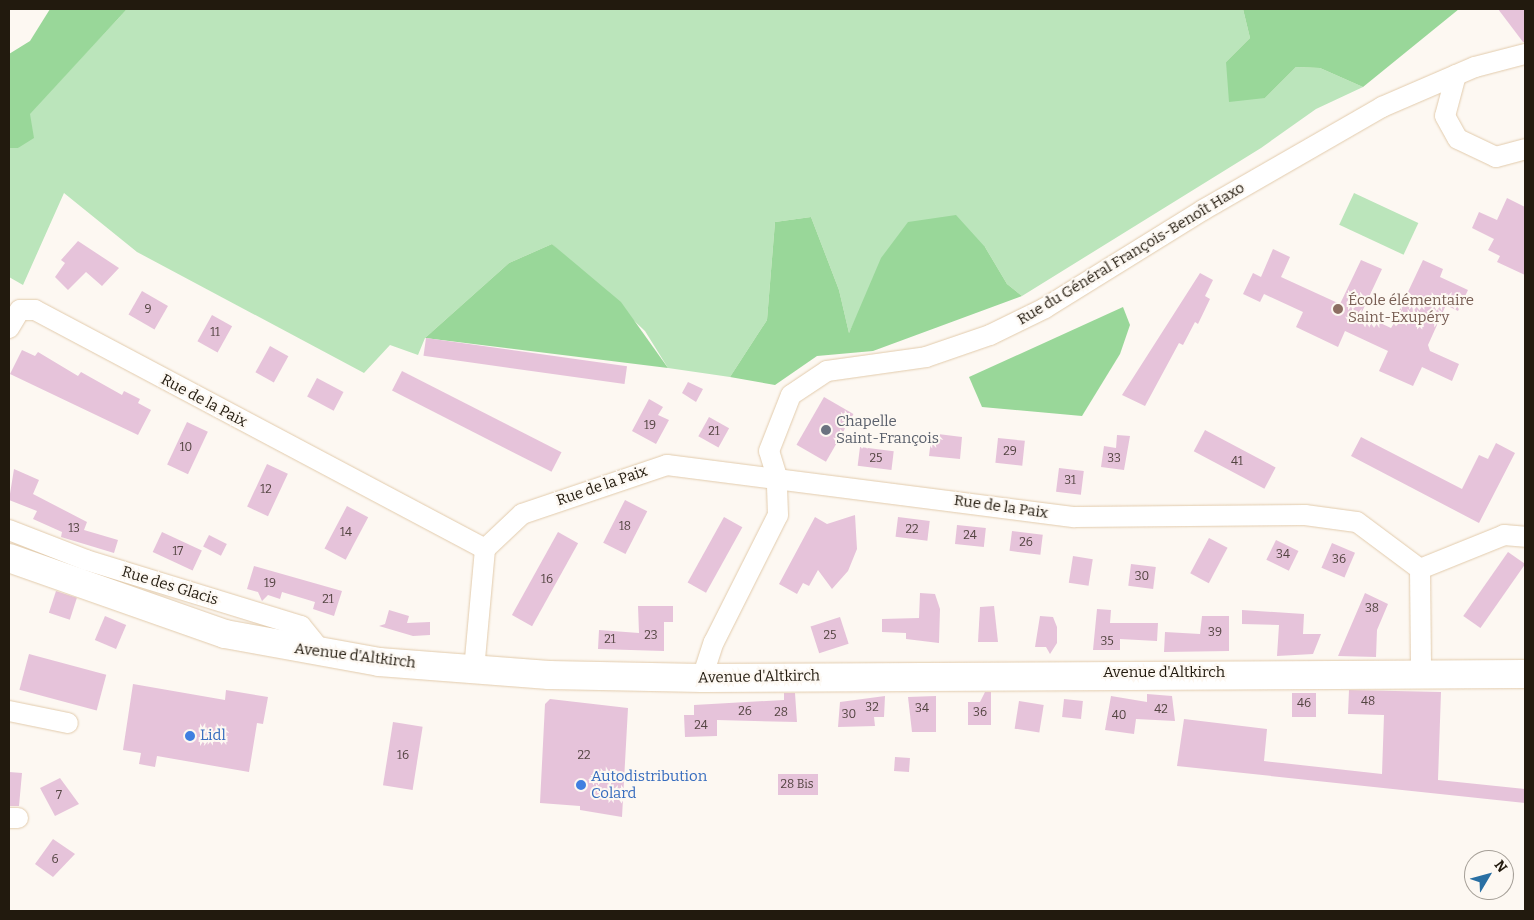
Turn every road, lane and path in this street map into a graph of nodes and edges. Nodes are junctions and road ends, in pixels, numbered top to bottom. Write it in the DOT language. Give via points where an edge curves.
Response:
graph roads {
  1 [pos="1525,54"];
  2 [pos="1456,75"];
  3 [pos="1525,149"];
  4 [pos="9,328"];
  5 [pos="777,477"];
  6 [pos="9,530"];
  7 [pos="1525,537"];
  8 [pos="486,549"];
  9 [pos="9,558"];
  10 [pos="1420,569"];
  11 [pos="324,653"];
  12 [pos="474,670"];
  13 [pos="1421,673"];
  14 [pos="1525,674"];
  15 [pos="702,678"];
  16 [pos="9,710"];
  17 [pos="68,722"];
  1 -- 2 [label="street, Rue du Général François-Benoît Haxo"];
  2 -- 3 [label="street" via="1446,116 1458,139 1496,158"];
  2 -- 5 [label="street, Rue du Général François-Benoît Haxo" via="1382,107 1203,210 1046,308 990,335 926,357 827,371 791,396 777,423 769,451"];
  4 -- 8 [label="street, Rue de la Paix" via="20,310 36,310"];
  5 -- 8 [label="street, Rue de la Paix" via="667,465 522,514"];
  5 -- 10 [label="street, Rue de la Paix" via="1075,517 1324,516 1357,522"];
  5 -- 15 [label="street, Rue du Général François-Benoît Haxo" via="778,515 714,642"];
  6 -- 11 [label="street, Rue des Glacis" via="86,560 301,626"];
  7 -- 10 [label="street" via="1504,534"];
  8 -- 12 [label="street"];
  9 -- 11 [label="street, Avenue d'Altkirch" via="225,634"];
  10 -- 13 [label="street"];
  11 -- 12 [label="street, Avenue d'Altkirch"];
  12 -- 15 [label="street, Avenue d'Altkirch"];
  13 -- 14 [label="street, Avenue d'Altkirch"];
  13 -- 15 [label="street, Avenue d'Altkirch"];
  16 -- 17 [label="street"];
}
